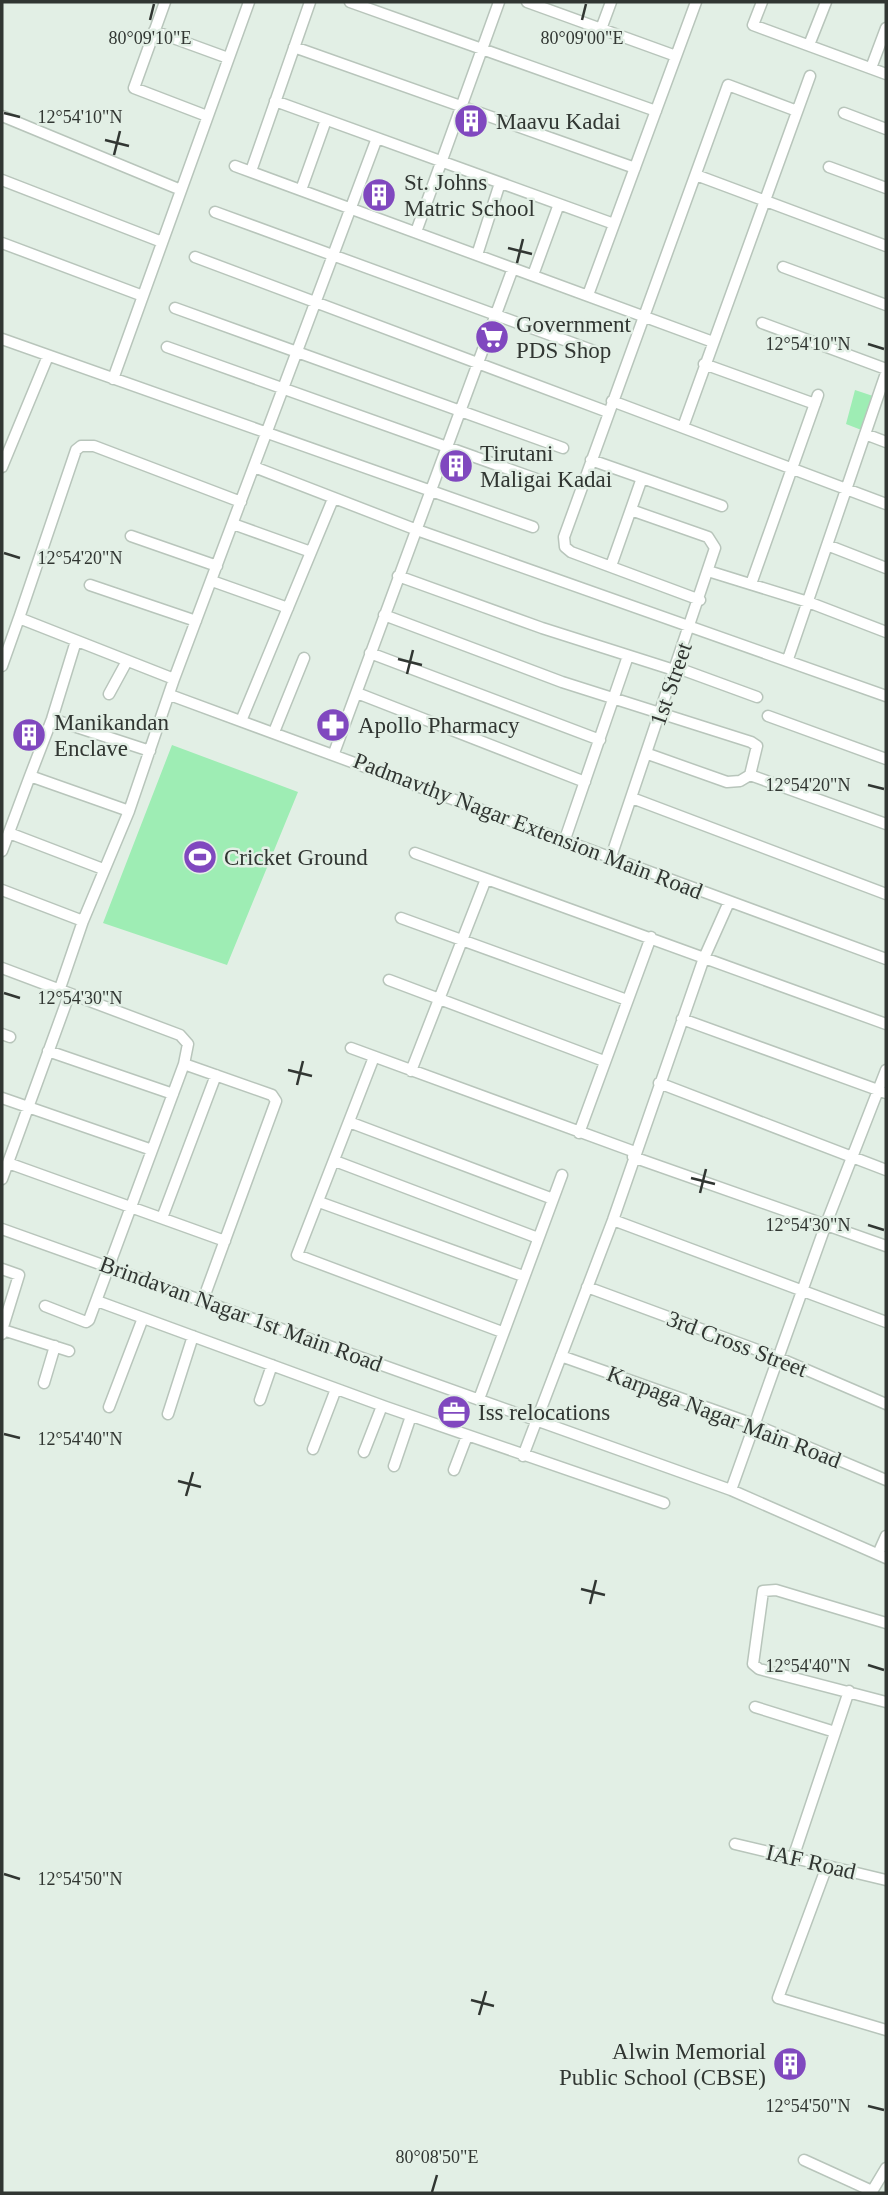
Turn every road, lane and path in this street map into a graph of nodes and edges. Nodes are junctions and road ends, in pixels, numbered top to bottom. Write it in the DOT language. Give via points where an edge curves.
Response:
graph roads {
  1 [pos="165,2"];
  2 [pos="249,2"];
  3 [pos="310,2"];
  4 [pos="350,2"];
  5 [pos="499,2"];
  6 [pos="527,2"];
  7 [pos="611,2"];
  8 [pos="696,2"];
  9 [pos="762,2"];
  10 [pos="826,2"];
  11 [pos="548,5"];
  12 [pos="886,28"];
  13 [pos="601,29"];
  14 [pos="154,31"];
  15 [pos="809,45"];
  16 [pos="295,47"];
  17 [pos="482,49"];
  18 [pos="676,56"];
  19 [pos="228,58"];
  20 [pos="871,68"];
  21 [pos="886,74"];
  22 [pos="810,76"];
  23 [pos="275,101"];
  24 [pos="461,105"];
  25 [pos="656,111"];
  26 [pos="797,111"];
  27 [pos="844,113"];
  28 [pos="2,116"];
  29 [pos="207,116"];
  30 [pos="326,120"];
  31 [pos="886,129"];
  32 [pos="377,138"];
  33 [pos="442,161"];
  34 [pos="236,166"];
  35 [pos="829,167"];
  36 [pos="635,168"];
  37 [pos="251,171"];
  38 [pos="696,176"];
  39 [pos="2,180"];
  40 [pos="500,183"];
  41 [pos="886,188"];
  42 [pos="181,190"];
  43 [pos="301,190"];
  44 [pos="765,201"];
  45 [pos="559,204"];
  46 [pos="352,209"];
  47 [pos="215,212"];
  48 [pos="614,224"];
  49 [pos="416,232"];
  50 [pos="162,242"];
  51 [pos="2,243"];
  52 [pos="886,246"];
  53 [pos="477,255"];
  54 [pos="335,256"];
  55 [pos="195,257"];
  56 [pos="783,267"];
  57 [pos="513,268"];
  58 [pos="533,275"];
  59 [pos="588,295"];
  60 [pos="143,296"];
  61 [pos="316,301"];
  62 [pos="886,305"];
  63 [pos="175,308"];
  64 [pos="496,315"];
  65 [pos="645,316"];
  66 [pos="762,323"];
  67 [pos="2,339"];
  68 [pos="713,342"];
  69 [pos="167,347"];
  70 [pos="597,352"];
  71 [pos="299,353"];
  72 [pos="48,356"];
  73 [pos="478,363"];
  74 [pos="704,364"];
  75 [pos="886,375"];
  76 [pos="113,379"];
  77 [pos="284,390"];
  78 [pos="612,401"];
  79 [pos="461,410"];
  80 [pos="608,412"];
  81 [pos="683,427"];
  82 [pos="268,431"];
  83 [pos="865,434"];
  84 [pos="886,442"];
  85 [pos="563,448"];
  86 [pos="448,449"];
  87 [pos="591,460"];
  88 [pos="2,467"];
  89 [pos="254,467"];
  90 [pos="790,468"];
  91 [pos="642,478"];
  92 [pos="545,482"];
  93 [pos="846,489"];
  94 [pos="433,490"];
  95 [pos="333,499"];
  96 [pos="241,502"];
  97 [pos="886,504"];
  98 [pos="722,506"];
  99 [pos="631,510"];
  100 [pos="233,524"];
  101 [pos="533,527"];
  102 [pos="417,530"];
  103 [pos="131,536"];
  104 [pos="827,545"];
  105 [pos="311,552"];
  106 [pos="217,566"];
  107 [pos="611,566"];
  108 [pos="886,568"];
  109 [pos="708,570"];
  110 [pos="398,576"];
  111 [pos="212,581"];
  112 [pos="751,584"];
  113 [pos="90,585"];
  114 [pos="700,600"];
  115 [pos="807,602"];
  116 [pos="288,608"];
  117 [pos="384,615"];
  118 [pos="19,618"];
  119 [pos="196,621"];
  120 [pos="690,627"];
  121 [pos="886,632"];
  122 [pos="76,640"];
  123 [pos="370,653"];
  124 [pos="628,656"];
  125 [pos="304,658"];
  126 [pos="788,659"];
  127 [pos="127,661"];
  128 [pos="2,666"];
  129 [pos="674,669"];
  130 [pos="174,679"];
  131 [pos="356,693"];
  132 [pos="109,694"];
  133 [pos="170,695"];
  134 [pos="886,696"];
  135 [pos="757,697"];
  136 [pos="615,698"];
  137 [pos="660,712"];
  138 [pos="768,716"];
  139 [pos="52,719"];
  140 [pos="241,721"];
  141 [pos="274,732"];
  142 [pos="600,740"];
  143 [pos="150,751"];
  144 [pos="334,753"];
  145 [pos="648,754"];
  146 [pos="886,760"];
  147 [pos="750,775"];
  148 [pos="30,776"];
  149 [pos="585,782"];
  150 [pos="632,798"];
  151 [pos="129,811"];
  152 [pos="886,824"];
  153 [pos="9,833"];
  154 [pos="565,839"];
  155 [pos="2,851"];
  156 [pos="415,853"];
  157 [pos="611,857"];
  158 [pos="103,869"];
  159 [pos="486,879"];
  160 [pos="2,890"];
  161 [pos="886,894"];
  162 [pos="729,902"];
  163 [pos="401,918"];
  164 [pos="83,921"];
  165 [pos="650,937"];
  166 [pos="462,941"];
  167 [pos="704,958"];
  168 [pos="886,959"];
  169 [pos="2,968"];
  170 [pos="389,980"];
  171 [pos="64,993"];
  172 [pos="439,999"];
  173 [pos="627,1000"];
  174 [pos="682,1019"];
  175 [pos="886,1024"];
  176 [pos="351,1048"];
  177 [pos="48,1051"];
  178 [pos="374,1057"];
  179 [pos="604,1061"];
  180 [pos="184,1063"];
  181 [pos="886,1070"];
  182 [pos="411,1071"];
  183 [pos="216,1075"];
  184 [pos="659,1083"];
  185 [pos="882,1091"];
  186 [pos="173,1094"];
  187 [pos="2,1098"];
  188 [pos="28,1107"];
  189 [pos="349,1122"];
  190 [pos="579,1133"];
  191 [pos="152,1150"];
  192 [pos="634,1155"];
  193 [pos="852,1158"];
  194 [pos="335,1161"];
  195 [pos="8,1163"];
  196 [pos="886,1170"];
  197 [pos="562,1175"];
  198 [pos="2,1179"];
  199 [pos="553,1199"];
  200 [pos="319,1202"];
  201 [pos="131,1208"];
  202 [pos="162,1218"];
  203 [pos="612,1220"];
  204 [pos="826,1224"];
  205 [pos="2,1230"];
  206 [pos="538,1238"];
  207 [pos="225,1241"];
  208 [pos="886,1246"];
  209 [pos="110,1267"];
  210 [pos="2,1269"];
  211 [pos="523,1276"];
  212 [pos="587,1287"];
  213 [pos="804,1290"];
  214 [pos="203,1300"];
  215 [pos="97,1301"];
  216 [pos="45,1306"];
  217 [pos="143,1318"];
  218 [pos="886,1322"];
  219 [pos="2,1332"];
  220 [pos="502,1332"];
  221 [pos="193,1336"];
  222 [pos="55,1346"];
  223 [pos="69,1351"];
  224 [pos="561,1356"];
  225 [pos="779,1358"];
  226 [pos="272,1365"];
  227 [pos="44,1383"];
  228 [pos="336,1389"];
  229 [pos="479,1399"];
  230 [pos="260,1400"];
  231 [pos="886,1404"];
  232 [pos="382,1406"];
  233 [pos="109,1407"];
  234 [pos="168,1414"];
  235 [pos="411,1416"];
  236 [pos="535,1419"];
  237 [pos="753,1424"];
  238 [pos="467,1436"];
  239 [pos="313,1449"];
  240 [pos="364,1452"];
  241 [pos="523,1456"];
  242 [pos="394,1466"];
  243 [pos="454,1470"];
  244 [pos="886,1480"];
  245 [pos="731,1490"];
  246 [pos="664,1503"];
  247 [pos="886,1536"];
  248 [pos="882,1556"];
  249 [pos="886,1623"];
  250 [pos="849,1691"];
  251 [pos="886,1702"];
  252 [pos="755,1707"];
  253 [pos="835,1732"];
  254 [pos="735,1844"];
  255 [pos="793,1858"];
  256 [pos="827,1866"];
  257 [pos="886,1880"];
  258 [pos="885,2026"];
  259 [pos="804,2160"];
  260 [pos="886,2168"];
  261 [pos="871,2192"];
  1 -- 14 [label="street"];
  2 -- 19 [label="street"];
  3 -- 16 [label="street"];
  4 -- 17 [label="street"];
  5 -- 17 [label="street"];
  6 -- 11 [label="street"];
  7 -- 13 [label="street"];
  8 -- 18 [label="street"];
  9 -- 15 [label="street" via="753,25"];
  10 -- 15 [label="street"];
  11 -- 13 [label="street"];
  12 -- 20 [label="street"];
  13 -- 18 [label="street"];
  14 -- 19 [label="street"];
  14 -- 29 [label="street" via="134,88"];
  15 -- 20 [label="street"];
  16 -- 23 [label="street"];
  16 -- 24 [label="street"];
  17 -- 24 [label="street"];
  17 -- 25 [label="street"];
  18 -- 25 [label="street"];
  19 -- 29 [label="street"];
  20 -- 21 [label="street"];
  22 -- 26 [label="street"];
  23 -- 30 [label="street"];
  23 -- 37 [label="street"];
  24 -- 33 [label="street"];
  24 -- 36 [label="street"];
  25 -- 36 [label="street"];
  26 -- 38 [label="street" via="728,85"];
  26 -- 44 [label="street"];
  27 -- 31 [label="street"];
  28 -- 42 [label="street"];
  29 -- 42 [label="street"];
  30 -- 32 [label="street"];
  30 -- 43 [label="street"];
  32 -- 33 [label="street"];
  32 -- 46 [label="street"];
  33 -- 40 [label="street"];
  33 -- 49 [label="street"];
  34 -- 37 [label="street"];
  35 -- 41 [label="street"];
  36 -- 48 [label="street"];
  37 -- 43 [label="street"];
  38 -- 44 [label="street"];
  38 -- 65 [label="street"];
  39 -- 50 [label="street"];
  40 -- 45 [label="street"];
  40 -- 53 [label="street"];
  42 -- 50 [label="street"];
  43 -- 46 [label="street"];
  44 -- 52 [label="street"];
  44 -- 68 [label="street"];
  45 -- 48 [label="street"];
  45 -- 58 [label="street"];
  46 -- 49 [label="street"];
  46 -- 54 [label="street"];
  47 -- 54 [label="street"];
  48 -- 59 [label="street"];
  49 -- 53 [label="street"];
  50 -- 60 [label="street"];
  51 -- 60 [label="street"];
  53 -- 57 [label="street"];
  54 -- 61 [label="street"];
  54 -- 64 [label="street"];
  55 -- 61 [label="street"];
  56 -- 62 [label="street"];
  57 -- 58 [label="street"];
  57 -- 64 [label="street"];
  58 -- 59 [label="street"];
  59 -- 65 [label="street"];
  60 -- 76 [label="street"];
  61 -- 71 [label="street"];
  61 -- 73 [label="street"];
  63 -- 71 [label="street"];
  64 -- 70 [label="street"];
  64 -- 73 [label="street"];
  65 -- 68 [label="street"];
  65 -- 78 [label="street"];
  66 -- 75 [label="street"];
  67 -- 72 [label="street"];
  68 -- 74 [label="street"];
  69 -- 77 [label="street"];
  71 -- 77 [label="street"];
  71 -- 79 [label="street"];
  72 -- 76 [label="street"];
  72 -- 88 [label="street"];
  73 -- 79 [label="street"];
  73 -- 80 [label="street"];
  74 -- 81 [label="street"];
  74 -- 90 [label="street" via="817,400"];
  75 -- 83 [label="street"];
  76 -- 82 [label="street"];
  77 -- 82 [label="street"];
  77 -- 86 [label="street"];
  78 -- 80 [label="street"];
  78 -- 81 [label="street"];
  79 -- 85 [label="street"];
  79 -- 86 [label="street"];
  80 -- 87 [label="street"];
  81 -- 90 [label="street"];
  82 -- 89 [label="street"];
  82 -- 94 [label="street"];
  83 -- 84 [label="street"];
  83 -- 93 [label="street"];
  86 -- 92 [label="street"];
  86 -- 94 [label="street"];
  87 -- 91 [label="street"];
  87 -- 107 [label="street" via="564,543 571,552"];
  89 -- 95 [label="street"];
  89 -- 96 [label="street"];
  90 -- 93 [label="street"];
  90 -- 112 [label="street"];
  91 -- 98 [label="street"];
  91 -- 99 [label="street"];
  93 -- 97 [label="street"];
  93 -- 104 [label="street"];
  94 -- 101 [label="street"];
  94 -- 102 [label="street"];
  95 -- 102 [label="street"];
  95 -- 105 [label="street"];
  96 -- 100 [label="street"];
  96 -- 118 [label="street" via="94,446 81,446"];
  99 -- 107 [label="street"];
  99 -- 109 [label="street, 1st Street" via="712,540 715,548"];
  100 -- 105 [label="street"];
  100 -- 106 [label="street"];
  102 -- 110 [label="street"];
  102 -- 120 [label="street"];
  103 -- 106 [label="street"];
  104 -- 108 [label="street"];
  104 -- 115 [label="street"];
  105 -- 116 [label="street"];
  106 -- 111 [label="street"];
  107 -- 114 [label="street"];
  109 -- 112 [label="street"];
  109 -- 114 [label="street, 1st Street"];
  110 -- 117 [label="street"];
  110 -- 124 [label="street"];
  111 -- 116 [label="street"];
  111 -- 119 [label="street"];
  112 -- 115 [label="street"];
  113 -- 119 [label="street"];
  114 -- 120 [label="street, 1st Street"];
  115 -- 121 [label="street"];
  115 -- 126 [label="street"];
  116 -- 140 [label="street"];
  117 -- 123 [label="street"];
  117 -- 136 [label="street"];
  118 -- 122 [label="street"];
  118 -- 128 [label="street"];
  119 -- 130 [label="street"];
  120 -- 126 [label="street"];
  120 -- 129 [label="street, 1st Street"];
  122 -- 127 [label="street"];
  122 -- 139 [label="street"];
  123 -- 131 [label="street"];
  123 -- 142 [label="street"];
  124 -- 129 [label="street"];
  124 -- 136 [label="street"];
  125 -- 141 [label="street"];
  126 -- 134 [label="street"];
  127 -- 130 [label="street"];
  127 -- 132 [label="street"];
  129 -- 135 [label="street"];
  129 -- 137 [label="street, 1st Street"];
  130 -- 133 [label="street"];
  131 -- 144 [label="street"];
  131 -- 149 [label="street"];
  133 -- 140 [label="street, Padmavthy Nagar Extension Main Road"];
  133 -- 143 [label="street"];
  136 -- 137 [label="street"];
  136 -- 142 [label="street"];
  137 -- 145 [label="street, 1st Street"];
  137 -- 147 [label="street" via="757,746"];
  138 -- 146 [label="street"];
  139 -- 143 [label="street"];
  139 -- 148 [label="street"];
  140 -- 141 [label="street, Padmavthy Nagar Extension Main Road"];
  141 -- 144 [label="street, Padmavthy Nagar Extension Main Road"];
  142 -- 149 [label="street"];
  143 -- 151 [label="street"];
  144 -- 154 [label="street, Padmavthy Nagar Extension Main Road"];
  145 -- 147 [label="street" via="727,782"];
  145 -- 150 [label="street, 1st Street"];
  147 -- 152 [label="street"];
  148 -- 151 [label="street"];
  148 -- 153 [label="street"];
  149 -- 154 [label="street"];
  150 -- 157 [label="street, 1st Street"];
  150 -- 161 [label="street"];
  151 -- 158 [label="street"];
  153 -- 155 [label="street"];
  153 -- 158 [label="street"];
  154 -- 157 [label="street, Padmavthy Nagar Extension Main Road"];
  156 -- 159 [label="street"];
  157 -- 162 [label="street, Padmavthy Nagar Extension Main Road"];
  158 -- 164 [label="street"];
  159 -- 165 [label="street"];
  159 -- 166 [label="street"];
  160 -- 164 [label="street"];
  162 -- 167 [label="street"];
  162 -- 168 [label="street, Padmavthy Nagar Extension Main Road"];
  163 -- 166 [label="street"];
  164 -- 171 [label="street"];
  165 -- 167 [label="street"];
  165 -- 173 [label="street"];
  166 -- 172 [label="street"];
  166 -- 173 [label="street"];
  167 -- 174 [label="street"];
  167 -- 175 [label="street"];
  169 -- 171 [label="street"];
  170 -- 172 [label="street"];
  171 -- 177 [label="street"];
  171 -- 180 [label="street" via="185,1037"];
  172 -- 179 [label="street"];
  172 -- 182 [label="street"];
  173 -- 179 [label="street"];
  174 -- 184 [label="street"];
  174 -- 185 [label="street"];
  176 -- 178 [label="street"];
  177 -- 186 [label="street"];
  177 -- 188 [label="street"];
  178 -- 182 [label="street"];
  178 -- 189 [label="street"];
  179 -- 190 [label="street"];
  180 -- 183 [label="street"];
  180 -- 186 [label="street"];
  181 -- 185 [label="street"];
  182 -- 190 [label="street"];
  183 -- 202 [label="street"];
  183 -- 207 [label="street" via="271,1095 276,1101"];
  184 -- 192 [label="street"];
  184 -- 193 [label="street"];
  185 -- 193 [label="street"];
  186 -- 191 [label="street"];
  187 -- 188 [label="street"];
  188 -- 191 [label="street"];
  188 -- 195 [label="street"];
  189 -- 194 [label="street"];
  189 -- 199 [label="street"];
  190 -- 192 [label="street"];
  191 -- 201 [label="street"];
  192 -- 203 [label="street"];
  192 -- 204 [label="street"];
  193 -- 196 [label="street"];
  193 -- 204 [label="street"];
  194 -- 200 [label="street"];
  194 -- 206 [label="street"];
  195 -- 198 [label="street"];
  195 -- 201 [label="street"];
  197 -- 199 [label="street"];
  199 -- 206 [label="street"];
  200 -- 211 [label="street"];
  200 -- 220 [label="street" via="297,1255"];
  201 -- 202 [label="street"];
  201 -- 209 [label="street"];
  202 -- 207 [label="street"];
  203 -- 212 [label="street"];
  203 -- 213 [label="street"];
  204 -- 208 [label="street"];
  204 -- 213 [label="street"];
  205 -- 209 [label="street, Brindavan Nagar 1st Main Road"];
  206 -- 211 [label="street"];
  207 -- 214 [label="street"];
  209 -- 214 [label="street, Brindavan Nagar 1st Main Road"];
  209 -- 215 [label="street"];
  210 -- 219 [label="street" via="19,1275"];
  211 -- 220 [label="street"];
  212 -- 224 [label="street"];
  212 -- 225 [label="street, 3rd Cross Street"];
  213 -- 218 [label="street"];
  213 -- 225 [label="street"];
  214 -- 229 [label="street, Brindavan Nagar 1st Main Road"];
  215 -- 216 [label="street" via="86,1322"];
  215 -- 217 [label="street"];
  217 -- 221 [label="street"];
  217 -- 233 [label="street"];
  219 -- 222 [label="street"];
  220 -- 229 [label="street"];
  221 -- 226 [label="street"];
  221 -- 234 [label="street"];
  222 -- 223 [label="street"];
  222 -- 227 [label="street"];
  224 -- 236 [label="street"];
  224 -- 237 [label="street, Karpaga Nagar Main Road"];
  225 -- 231 [label="street, 3rd Cross Street"];
  225 -- 237 [label="street"];
  226 -- 228 [label="street"];
  226 -- 230 [label="street"];
  228 -- 232 [label="street"];
  228 -- 239 [label="street"];
  229 -- 236 [label="street, Brindavan Nagar 1st Main Road"];
  232 -- 235 [label="street"];
  232 -- 240 [label="street"];
  235 -- 238 [label="street"];
  235 -- 242 [label="street"];
  236 -- 241 [label="street"];
  236 -- 245 [label="street, Brindavan Nagar 1st Main Road"];
  237 -- 244 [label="street, Karpaga Nagar Main Road"];
  237 -- 245 [label="street"];
  238 -- 241 [label="street"];
  238 -- 243 [label="street"];
  241 -- 246 [label="street"];
  245 -- 248 [label="street, Brindavan Nagar 1st Main Road"];
  247 -- 248 [label="street"];
  249 -- 250 [label="street" via="776,1590 764,1591 755,1667"];
  250 -- 251 [label="street"];
  250 -- 253 [label="street"];
  252 -- 253 [label="street"];
  253 -- 255 [label="street"];
  254 -- 255 [label="street, IAF Road"];
  255 -- 256 [label="street, IAF Road"];
  256 -- 257 [label="street, IAF Road"];
  256 -- 258 [label="street" via="778,1998"];
  259 -- 261 [label="street"];
  260 -- 261 [label="street"];
}
